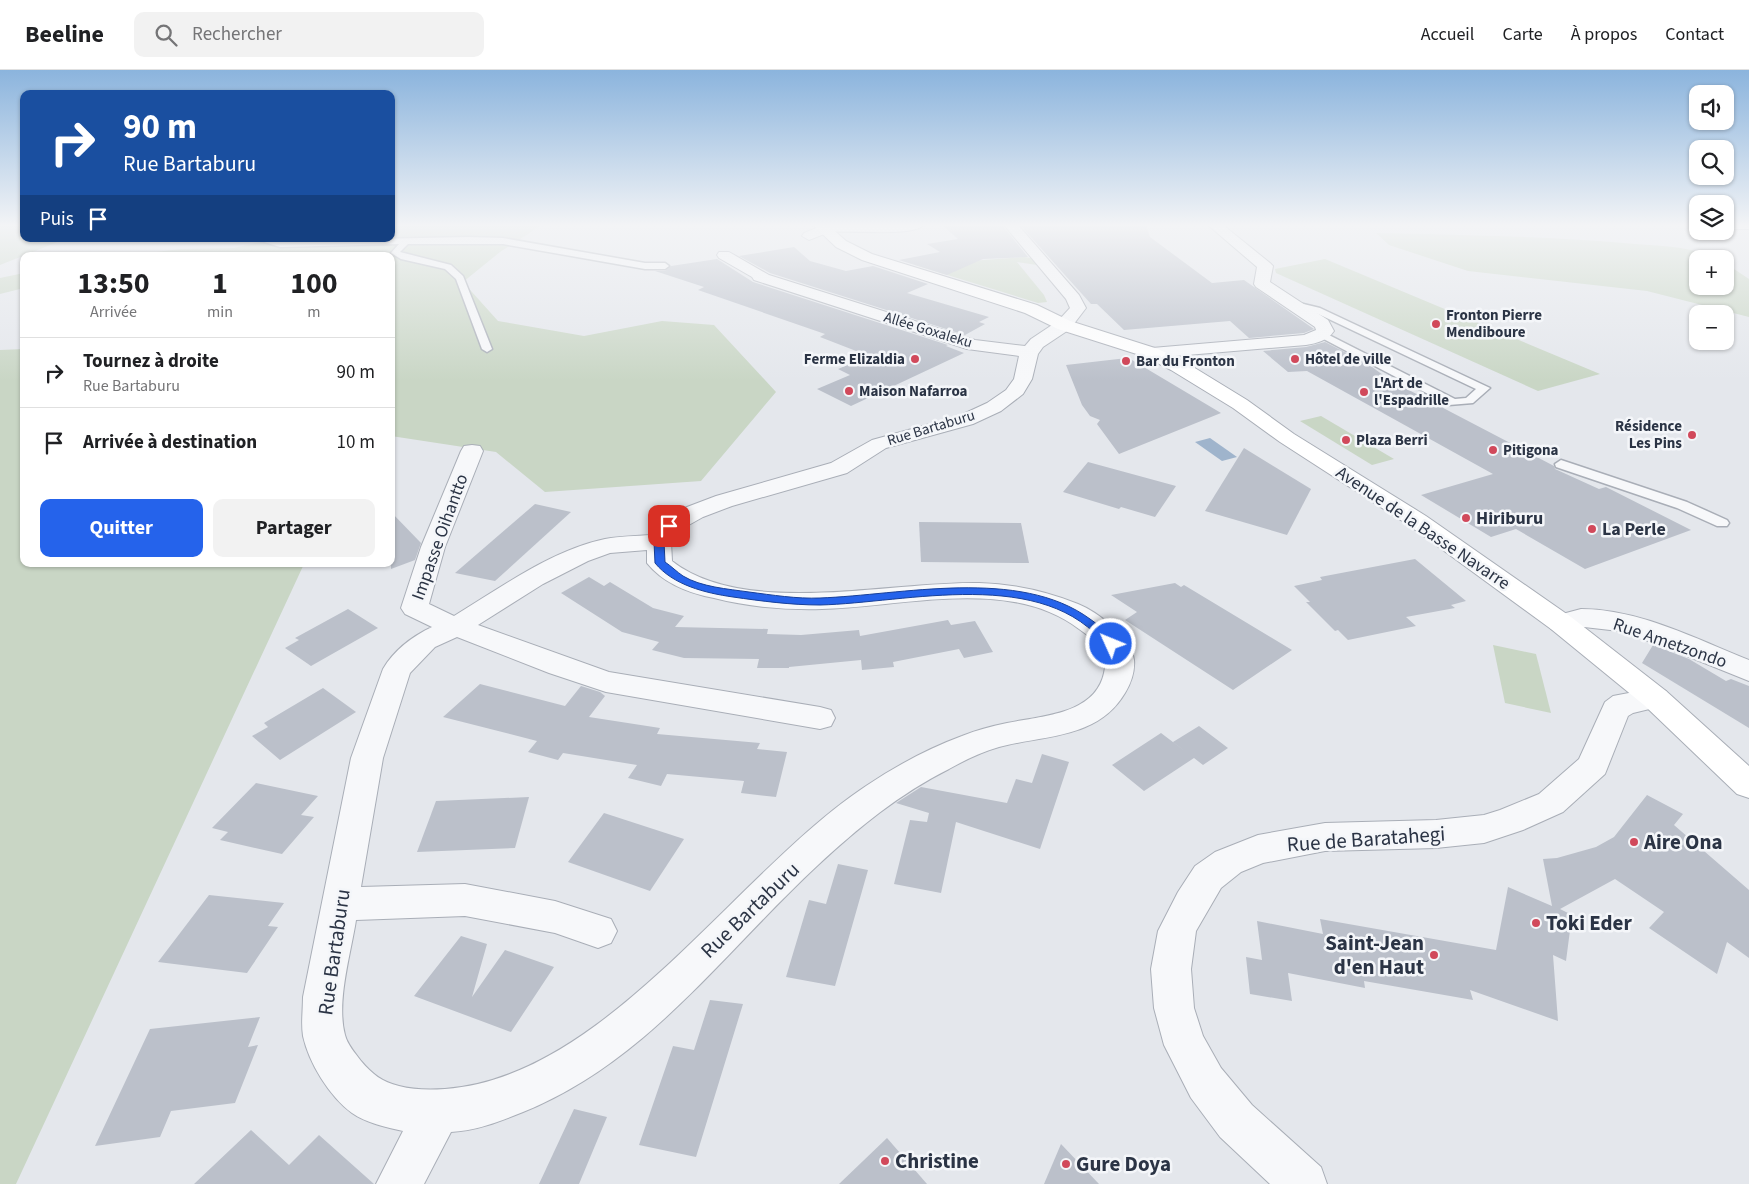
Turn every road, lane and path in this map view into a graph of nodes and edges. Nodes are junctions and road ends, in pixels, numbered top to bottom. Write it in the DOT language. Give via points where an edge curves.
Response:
graph roads {
  1 [pos="459,277"];
  2 [pos="759,277"];
  3 [pos="897,277"];
  4 [pos="1055,277"];
  5 [pos="1263,277"];
  6 [pos="1291,304"];
  7 [pos="1064,324"];
  8 [pos="1321,335"];
  9 [pos="488,349"];
  10 [pos="1152,353"];
  11 [pos="1029,354"];
  12 [pos="472,451"];
  13 [pos="1561,464"];
  14 [pos="1722,523"];
  15 [pos="659,542"];
  16 [pos="1562,623"];
  17 [pos="456,627"];
  18 [pos="1749,671"];
  19 [pos="1655,698"];
  20 [pos="820,718"];
  21 [pos="1749,785"];
  22 [pos="340,904"];
  23 [pos="598,931"];
  24 [pos="438,1112"];
  25 [pos="399,1184"];
  26 [pos="1304,1184"];
  1 -- 9 [label="lane"];
  2 -- 11 [label="street, Allée Goxaleku" via="973,346 1014,349"];
  3 -- 7 [label="main road, Avenue de la Basse Navarre" via="1018,316"];
  4 -- 7 [label="street" via="1078,308"];
  5 -- 6 [label="street" via="1262,284"];
  6 -- 8 [label="street" via="1322,324 1325,330"];
  6 -- 8 [label="lane" via="1317,310 1484,388 1469,401 1453,403"];
  7 -- 10 [label="main road, Avenue de la Basse Navarre"];
  7 -- 11 [label="street" via="1037,343"];
  8 -- 10 [label="street" via="1306,340"];
  10 -- 16 [label="main road, Avenue de la Basse Navarre" via="1240,404 1287,438 1418,521"];
  11 -- 15 [label="street, Rue Bartaburu" via="1023,379 1013,394 994,407 966,420 879,444 839,468 695,512 669,526"];
  12 -- 17 [label="street, Impasse Oihantto" via="433,547 414,608"];
  13 -- 14 [label="lane" via="1682,505"];
  15 -- 17 [label="street, Rue Bartaburu" via="607,546 579,556 534,578"];
  15 -- 24 [label="street, Rue Bartaburu" via="660,563 680,579 716,591 819,601 946,592 1010,594 1044,601 1072,611 1104,634 1119,655 1119,674 1113,689 1101,704 1082,716 1060,726 991,738 956,751 898,781 852,814 773,884 676,982 579,1062 538,1084 484,1106"];
  16 -- 18 [label="street, Rue Ametzondo" via="1582,618 1604,620 1660,636"];
  16 -- 19 [label="main road, Avenue de la Basse Navarre"];
  17 -- 20 [label="street" via="606,682"];
  17 -- 22 [label="street, Rue Bartaburu" via="425,642 397,669 367,758"];
  19 -- 21 [label="main road, Avenue de la Basse Navarre"];
  19 -- 26 [label="street, Rue de Baratahegi" via="1624,704 1616,710 1594,765 1551,803 1511,820 1484,830 1325,838 1258,849 1228,862 1208,877 1177,931 1171,969 1174,1008 1185,1045 1206,1083 1236,1121"];
  22 -- 23 [label="street" via="465,900 555,917"];
  22 -- 24 [label="street, Rue Bartaburu" via="323,997 324,1037 337,1066 368,1098 407,1112"];
  24 -- 25 [label="street"];
}
